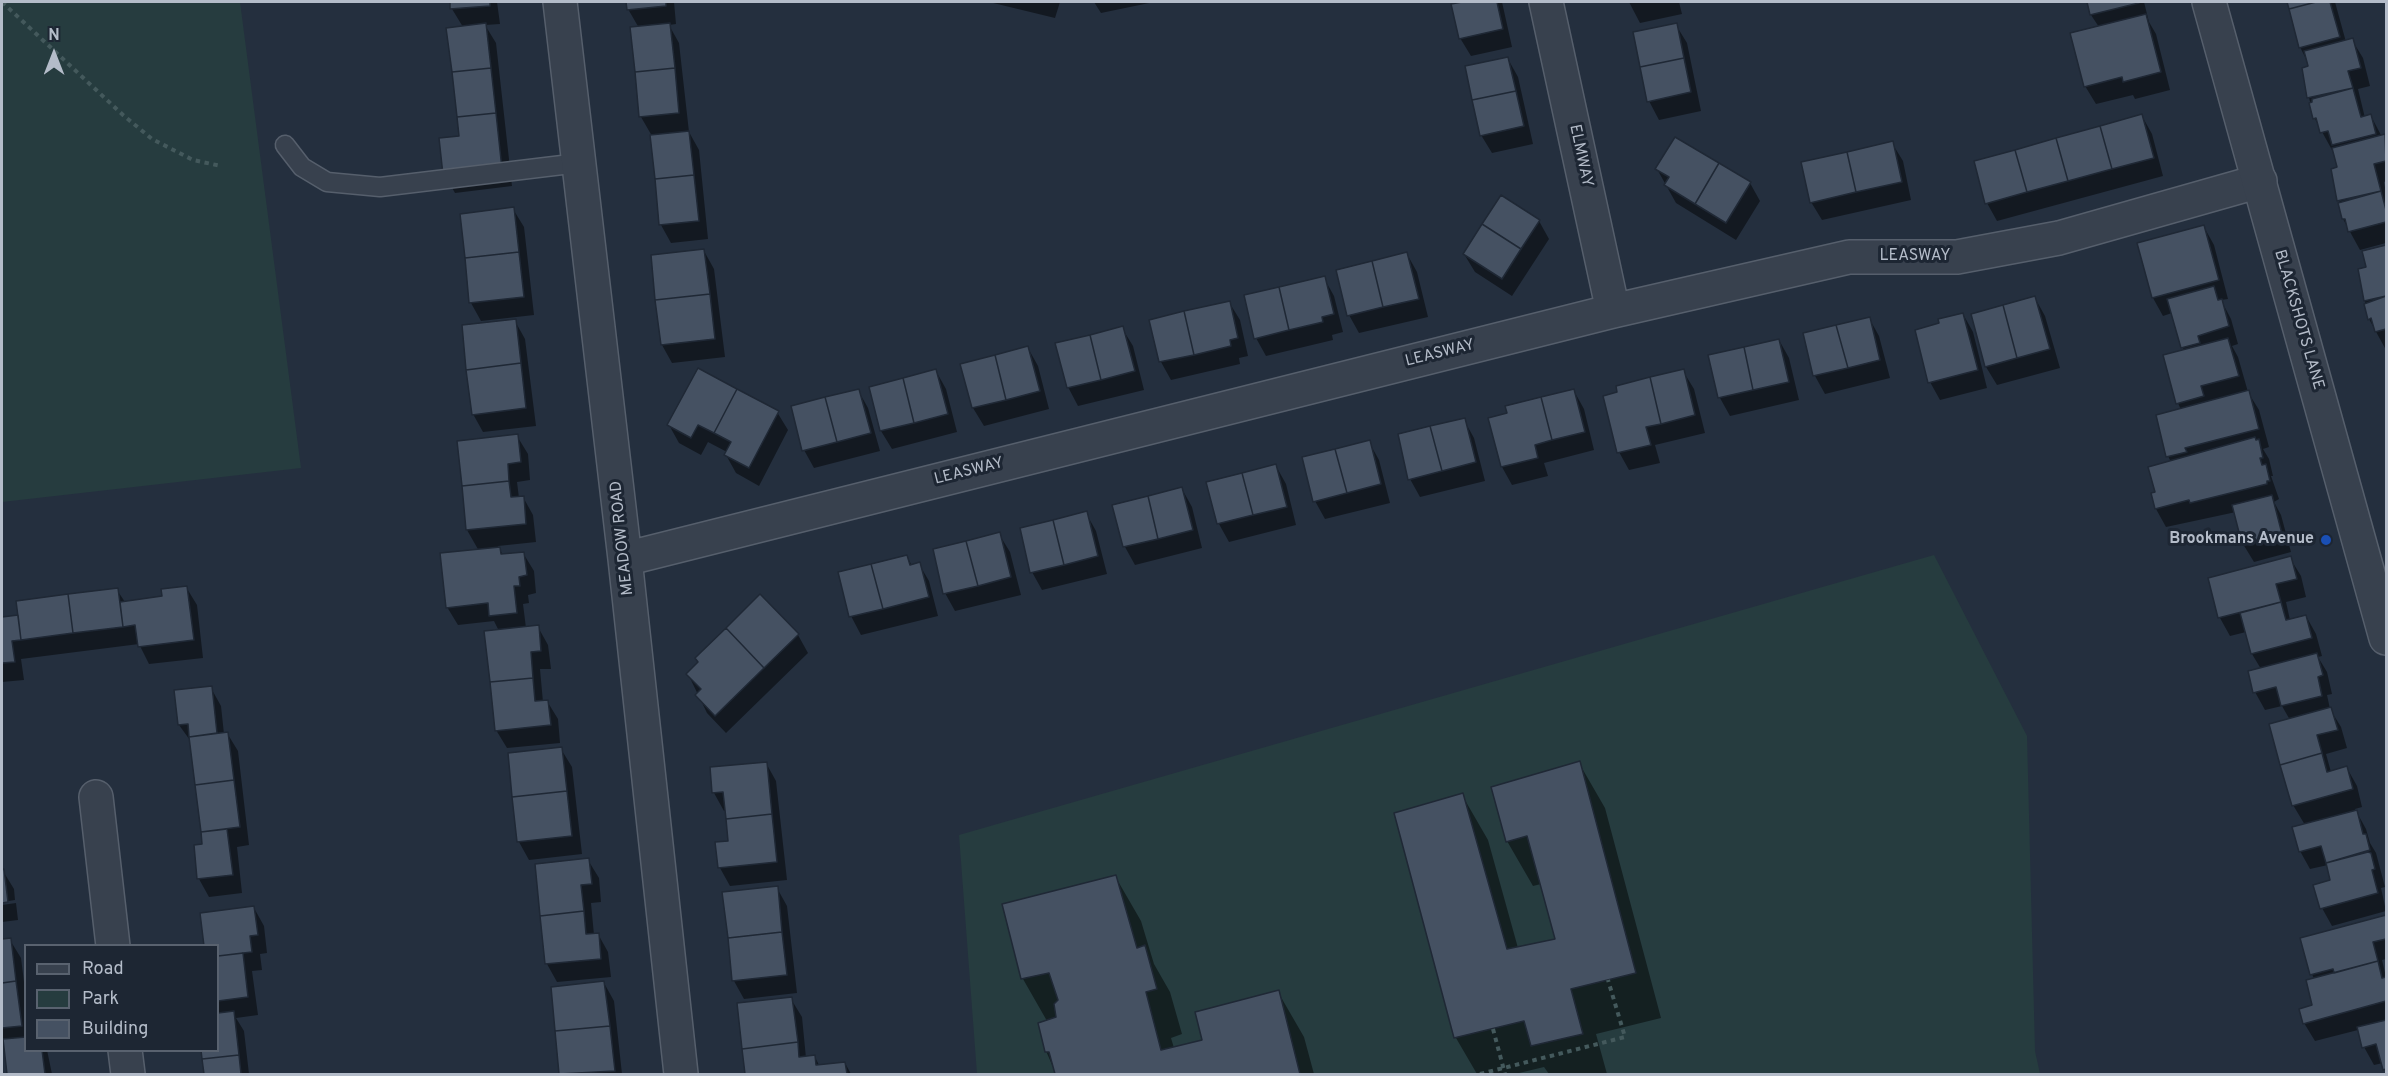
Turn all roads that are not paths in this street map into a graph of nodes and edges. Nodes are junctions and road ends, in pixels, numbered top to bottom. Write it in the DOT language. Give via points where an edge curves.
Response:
graph roads {
  1 [pos="561,2"];
  2 [pos="1546,2"];
  3 [pos="2209,2"];
  4 [pos="285,145"];
  5 [pos="579,163"];
  6 [pos="2260,181"];
  7 [pos="1613,311"];
  8 [pos="625,559"];
  9 [pos="2386,638"];
  10 [pos="96,797"];
  11 [pos="113,944"];
  12 [pos="125,1052"];
  13 [pos="128,1074"];
  14 [pos="681,1074"];
  1 -- 5 [label="street, MEADOW ROAD"];
  2 -- 7 [label="street, ELMWAY"];
  3 -- 6 [label="street, BLACKSHOTS LANE"];
  4 -- 5 [label="lane" via="302,167 327,182 380,187"];
  5 -- 8 [label="street, MEADOW ROAD"];
  6 -- 7 [label="street, LEASWAY" via="2059,238 1957,257 1849,257"];
  6 -- 9 [label="street, BLACKSHOTS LANE"];
  7 -- 8 [label="street, LEASWAY"];
  8 -- 14 [label="street, MEADOW ROAD"];
  10 -- 11 [label="street"];
  12 -- 13 [label="street"];
}
